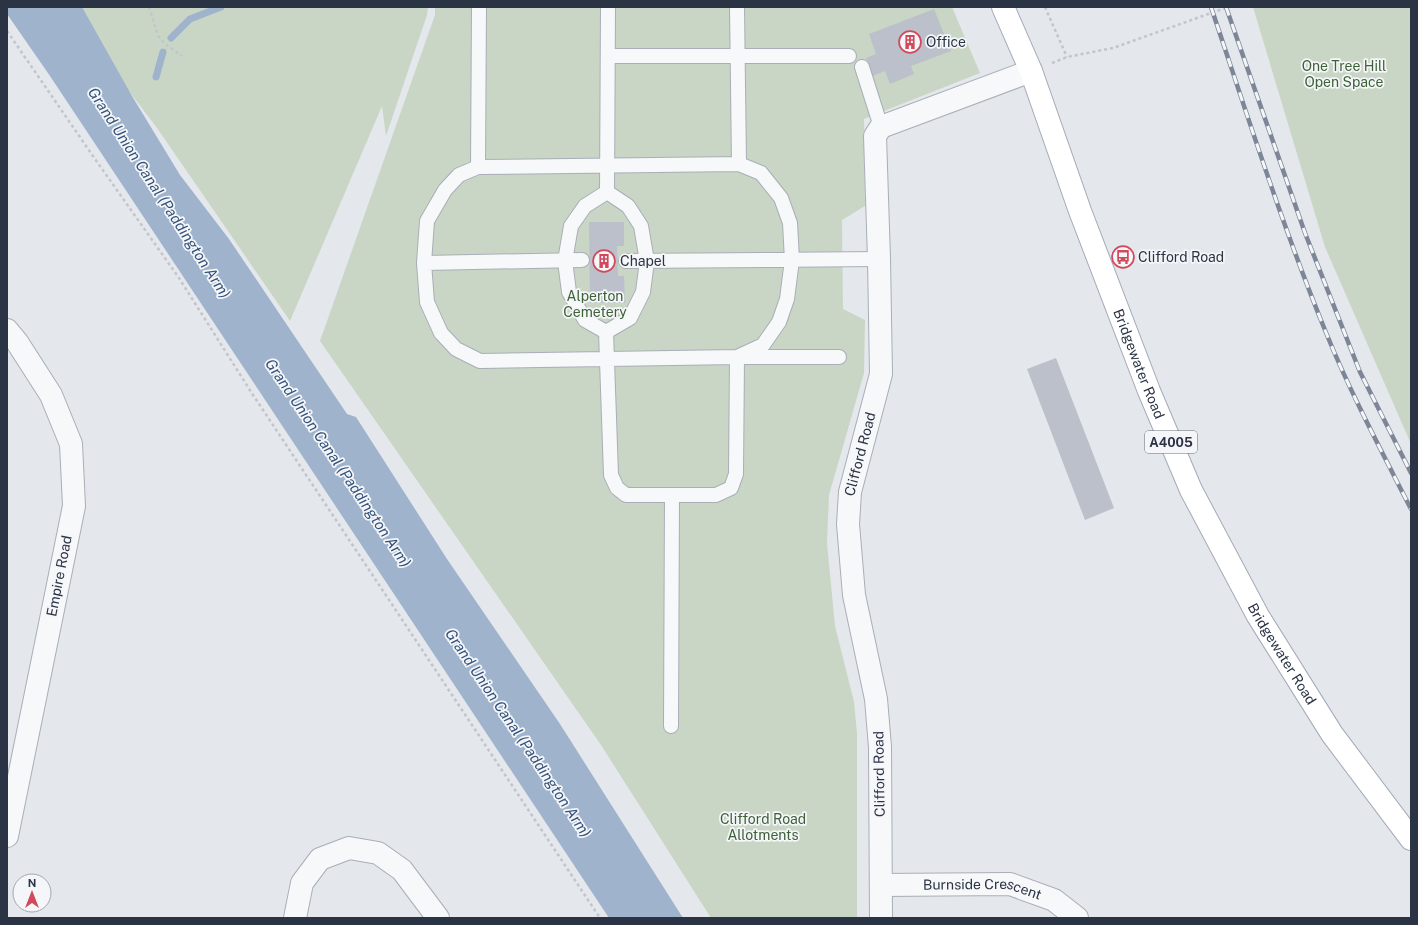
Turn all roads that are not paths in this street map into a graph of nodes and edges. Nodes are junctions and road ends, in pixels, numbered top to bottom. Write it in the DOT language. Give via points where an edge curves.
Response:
graph roads {
  1 [pos="479,7"];
  2 [pos="608,7"];
  3 [pos="737,7"];
  4 [pos="1003,7"];
  5 [pos="608,56"];
  6 [pos="738,56"];
  7 [pos="849,56"];
  8 [pos="862,67"];
  9 [pos="1031,71"];
  10 [pos="882,127"];
  11 [pos="739,164"];
  12 [pos="608,166"];
  13 [pos="478,167"];
  14 [pos="607,192"];
  15 [pos="879,259"];
  16 [pos="565,260"];
  17 [pos="582,260"];
  18 [pos="792,260"];
  19 [pos="626,261"];
  20 [pos="647,261"];
  21 [pos="424,263"];
  22 [pos="7,330"];
  23 [pos="606,332"];
  24 [pos="737,357"];
  25 [pos="839,357"];
  26 [pos="608,360"];
  27 [pos="672,496"];
  28 [pos="671,726"];
  29 [pos="7,836"];
  30 [pos="1411,839"];
  31 [pos="881,885"];
  32 [pos="296,918"];
  33 [pos="438,918"];
  34 [pos="881,918"];
  35 [pos="1077,918"];
  1 -- 13 [label="lane"];
  2 -- 5 [label="lane"];
  3 -- 6 [label="lane"];
  4 -- 9 [label="main road, Bridgewater Road / A4005"];
  5 -- 6 [label="lane"];
  5 -- 12 [label="lane"];
  6 -- 7 [label="lane"];
  6 -- 11 [label="lane"];
  8 -- 10 [label="lane"];
  9 -- 10 [label="street"];
  9 -- 30 [label="main road, Bridgewater Road / A4005" via="1149,391 1191,490 1258,616 1332,734"];
  10 -- 15 [label="street, Clifford Road" via="875,136"];
  11 -- 12 [label="lane"];
  11 -- 18 [label="lane" via="760,173 780,198 790,223"];
  12 -- 13 [label="lane"];
  12 -- 14 [label="lane"];
  13 -- 21 [label="lane" via="459,175 444,190 427,221"];
  14 -- 16 [label="lane" via="585,206 571,226"];
  14 -- 20 [label="lane" via="628,206 641,226"];
  15 -- 18 [label="lane"];
  15 -- 31 [label="street, Clifford Road" via="882,374 850,492 848,524 854,595 876,699 880,747"];
  16 -- 17 [label="lane"];
  16 -- 21 [label="lane"];
  16 -- 23 [label="lane" via="569,292 585,320"];
  18 -- 20 [label="lane"];
  18 -- 24 [label="lane" via="787,299 779,322 763,345"];
  19 -- 20 [label="lane"];
  20 -- 23 [label="lane" via="643,292 630,318"];
  21 -- 26 [label="lane" via="427,302 441,333 456,349 480,361"];
  22 -- 29 [label="street, Empire Road" via="51,395 71,444 74,506"];
  23 -- 26 [label="lane"];
  24 -- 25 [label="lane"];
  24 -- 26 [label="lane"];
  24 -- 27 [label="lane" via="736,474 731,488 716,495"];
  26 -- 27 [label="lane" via="611,475 617,488 626,496"];
  27 -- 28 [label="lane"];
  31 -- 34 [label="street, Clifford Road"];
  31 -- 35 [label="street, Burnside Crescent" via="1010,884 1054,900"];
  32 -- 33 [label="street" via="302,883 320,859 349,848 378,853 402,870"];
}
